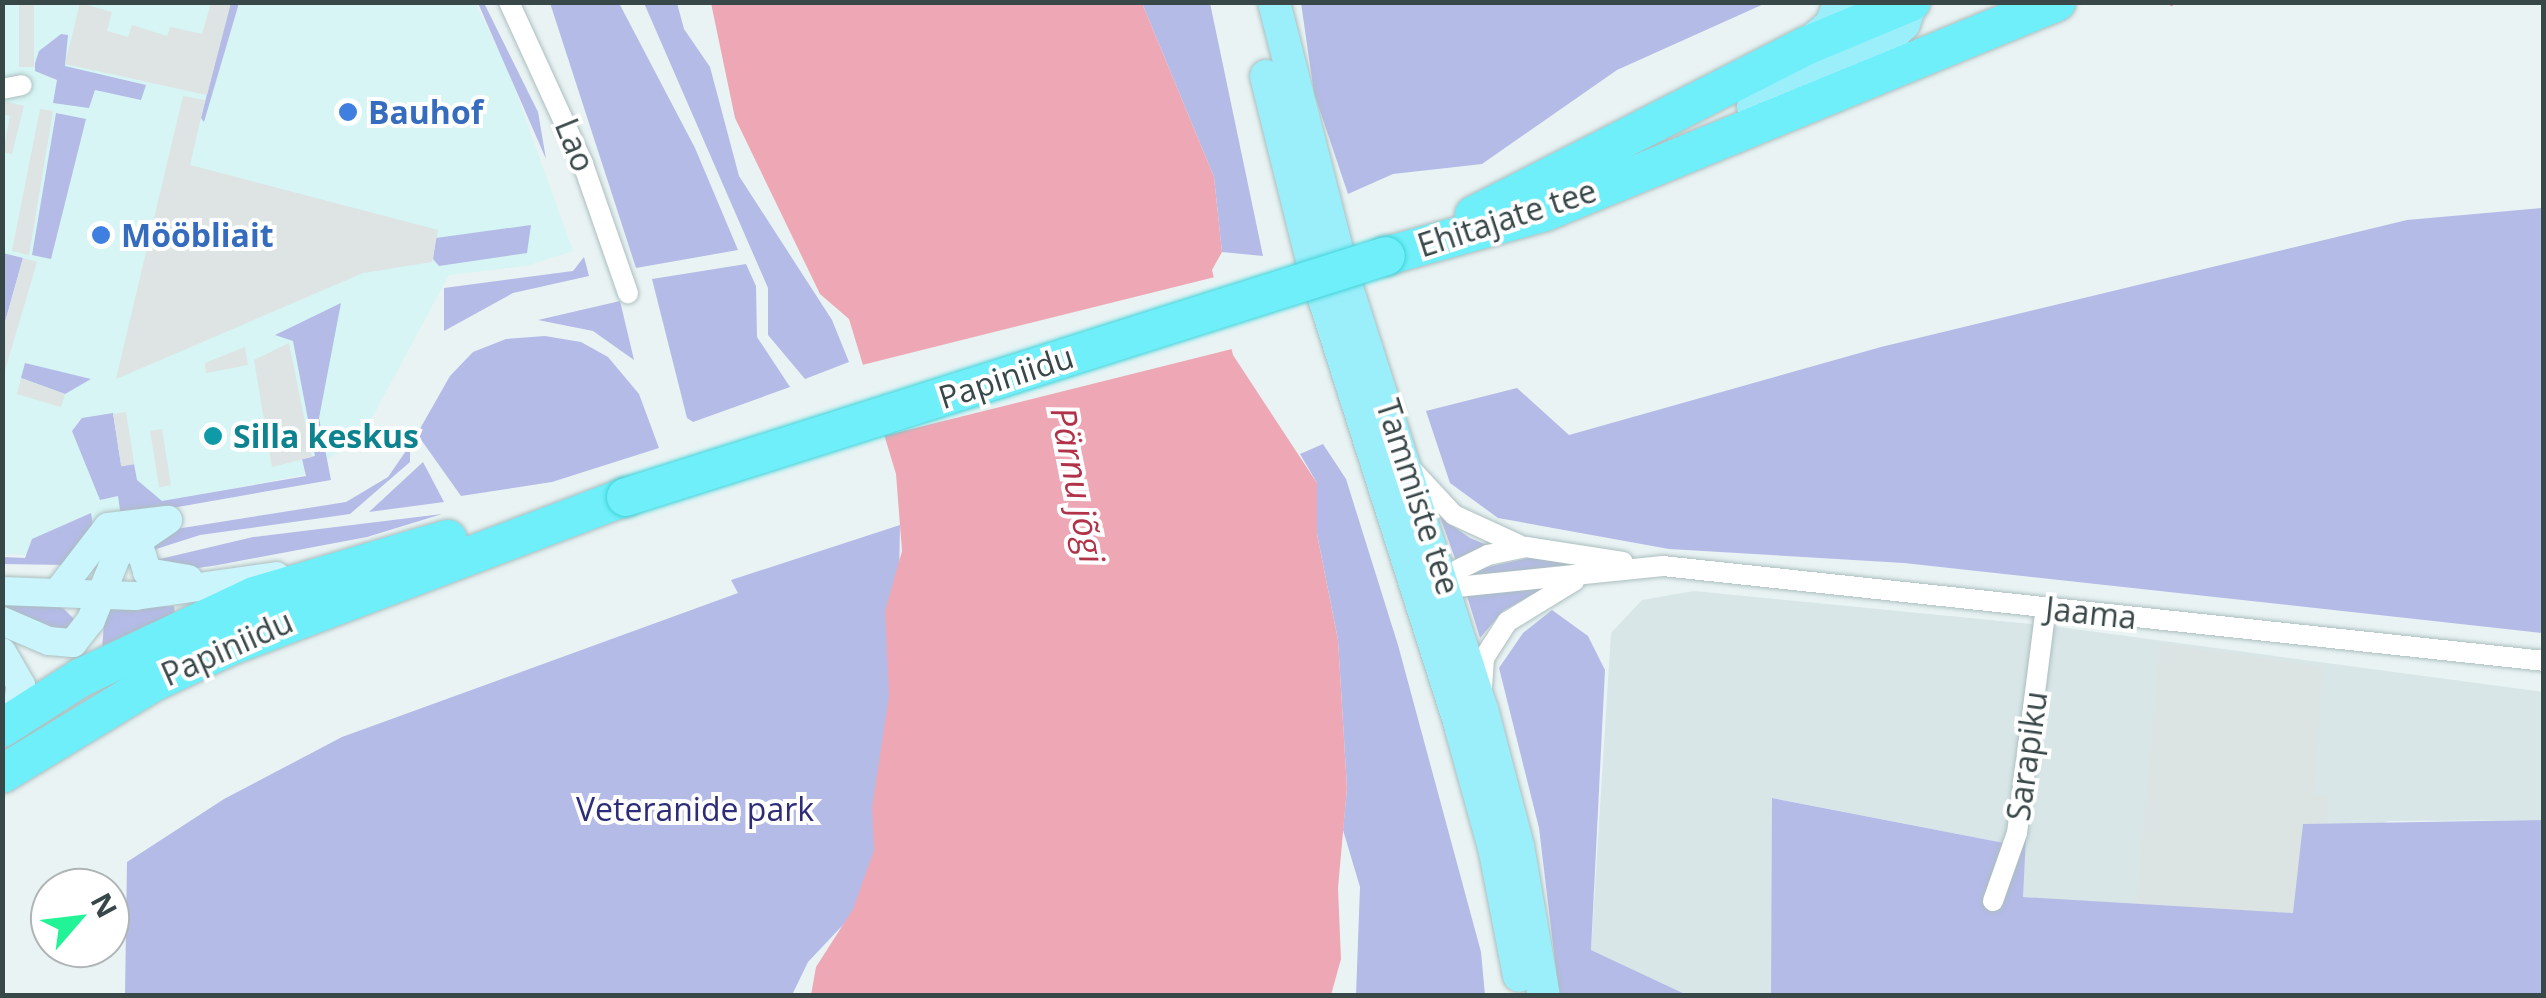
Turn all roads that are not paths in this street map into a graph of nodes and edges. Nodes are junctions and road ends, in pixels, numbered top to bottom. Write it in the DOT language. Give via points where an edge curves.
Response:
graph roads {
  1 [pos="509,2"];
  2 [pos="1254,2"];
  3 [pos="1274,2"];
  4 [pos="1840,2"];
  5 [pos="2058,2"];
  6 [pos="1898,10"];
  7 [pos="1955,44"];
  8 [pos="1806,46"];
  9 [pos="1678,155"];
  10 [pos="1386,256"];
  11 [pos="628,292"];
  12 [pos="1408,464"];
  13 [pos="626,497"];
  14 [pos="145,534"];
  15 [pos="1526,546"];
  16 [pos="352,564"];
  17 [pos="1640,566"];
  18 [pos="1593,571"];
  19 [pos="244,581"];
  20 [pos="1437,584"];
  21 [pos="2,591"];
  22 [pos="57,594"];
  23 [pos="94,607"];
  24 [pos="2046,608"];
  25 [pos="2,621"];
  26 [pos="2,638"];
  27 [pos="2,652"];
  28 [pos="2544,661"];
  29 [pos="87,679"];
  30 [pos="154,682"];
  31 [pos="1482,709"];
  32 [pos="9,723"];
  33 [pos="2,773"];
  34 [pos="1992,901"];
  35 [pos="1523,996"];
  36 [pos="1544,996"];
  1 -- 11 [label="street, Lao" via="583,164"];
  2 -- 20 [label="main road, Tammiste tee" via="1313,264"];
  3 -- 12 [label="main road, Tammiste tee" via="1278,40 1345,281"];
  4 -- 8 [label="main road" via="1827,30"];
  5 -- 7 [label="highway, Ehitajate tee"];
  6 -- 7 [label="main road" via="1930,41"];
  6 -- 8 [label="highway, Ehitajate tee"];
  6 -- 9 [label="main road" via="1838,70 1717,122"];
  7 -- 9 [label="highway, Ehitajate tee"];
  8 -- 10 [label="highway, Ehitajate tee"];
  9 -- 10 [label="highway, Ehitajate tee" via="1545,212"];
  10 -- 13 [label="highway, Papiniidu, bridge"];
  12 -- 15 [label="street, Jaama" via="1454,515"];
  12 -- 20 [label="main road, Tammiste tee"];
  13 -- 16 [label="highway, Papiniidu"];
  13 -- 30 [label="highway, Papiniidu" via="310,612"];
  14 -- 19 [label="main road" via="141,562 158,578"];
  14 -- 22 [label="main road" via="168,520 108,526"];
  14 -- 23 [label="main road" via="117,555"];
  15 -- 17 [label="street, Jaama"];
  15 -- 20 [label="street"];
  16 -- 19 [label="main road, Papiniidu"];
  16 -- 29 [label="highway" via="254,596"];
  17 -- 18 [label="street, Jaama"];
  17 -- 24 [label="street, Jaama"];
  18 -- 20 [label="street, Jaama"];
  18 -- 31 [label="street, Jaama" via="1508,622 1484,658"];
  19 -- 23 [label="main road, Papiniidu"];
  20 -- 31 [label="main road, Tammiste tee"];
  20 -- 35 [label="main road, Tammiste tee"];
  21 -- 22 [label="main road, Papiniidu"];
  22 -- 23 [label="main road, Papiniidu"];
  23 -- 25 [label="main road" via="81,638 64,646"];
  23 -- 29 [label="main road"];
  24 -- 28 [label="street, Jaama"];
  24 -- 34 [label="street, Sarapiku" via="2017,833"];
  26 -- 29 [label="main road, Papiniidu"];
  27 -- 32 [label="main road" via="20,684"];
  29 -- 30 [label="main road, Papiniidu" via="121,691"];
  29 -- 32 [label="highway"];
  29 -- 33 [label="main road" via="69,716"];
  30 -- 33 [label="highway"];
  31 -- 36 [label="main road, Tammiste tee" via="1524,877"];
}
